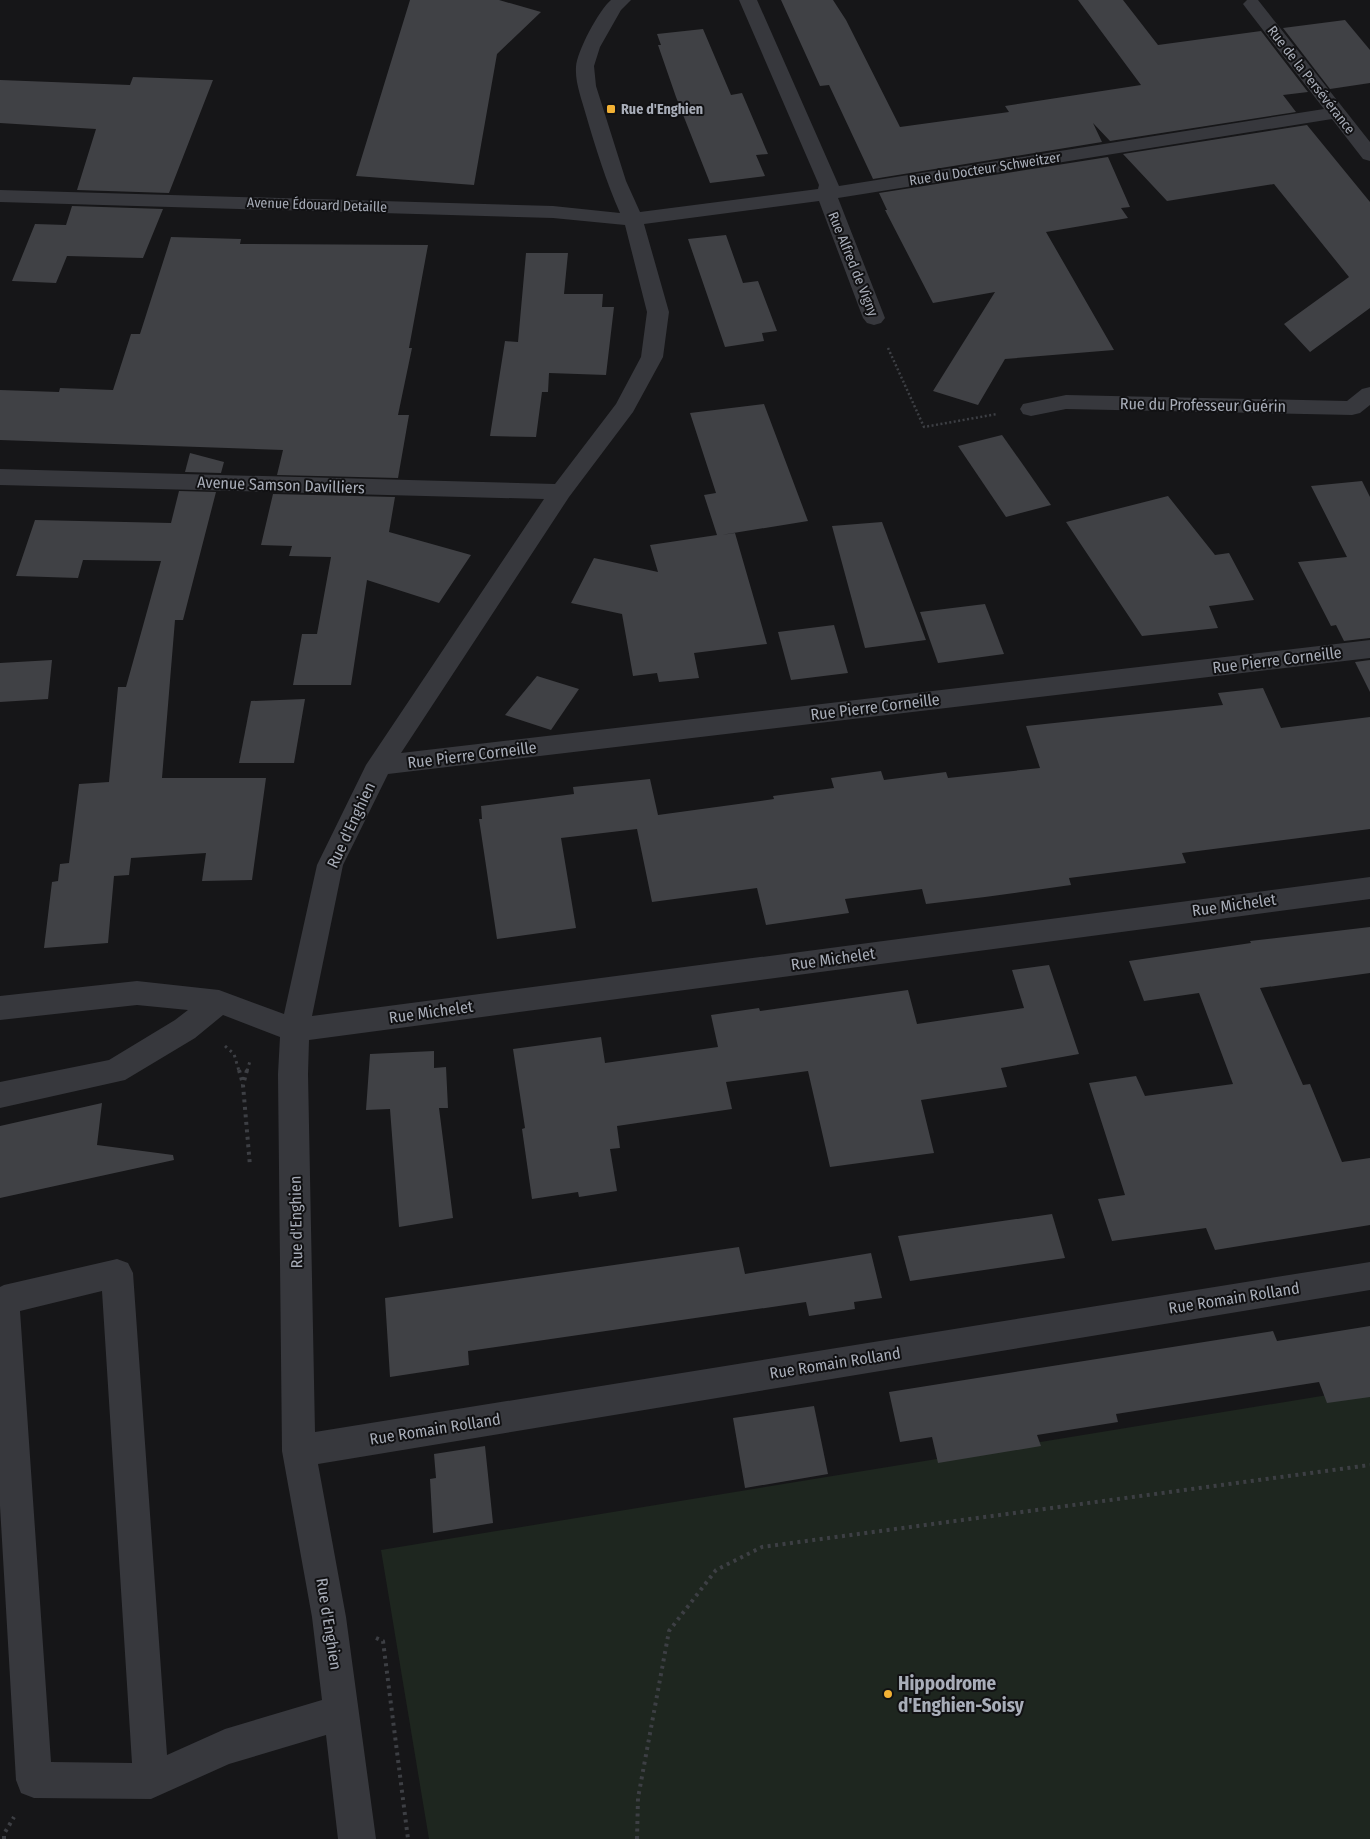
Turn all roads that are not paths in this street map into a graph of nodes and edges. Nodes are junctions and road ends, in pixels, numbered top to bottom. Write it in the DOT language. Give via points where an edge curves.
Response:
graph roads {
  1 [pos="748,0"];
  2 [pos="617,2"];
  3 [pos="1252,4"];
  4 [pos="1336,113"];
  5 [pos="1370,155"];
  6 [pos="826,194"];
  7 [pos="0,196"];
  8 [pos="632,219"];
  9 [pos="874,318"];
  10 [pos="1370,394"];
  11 [pos="1031,408"];
  12 [pos="0,477"];
  13 [pos="561,492"];
  14 [pos="1370,649"];
  15 [pos="379,765"];
  16 [pos="1370,888"];
  17 [pos="219,1002"];
  18 [pos="0,1008"];
  19 [pos="295,1030"];
  20 [pos="0,1096"];
  21 [pos="1370,1276"];
  22 [pos="299,1451"];
  23 [pos="341,1712"];
  24 [pos="151,1781"];
  25 [pos="357,1839"];
  1 -- 6 [label="street, Rue Alfred de Vigny" via="830,185"];
  2 -- 8 [label="street, Rue d'Enghien" via="591,47 585,66 587,86 616,181"];
  3 -- 4 [label="street, Rue de la Persévérance"];
  4 -- 5 [label="street, Rue de la Persévérance"];
  4 -- 6 [label="street, Rue du Docteur Schweitzer"];
  6 -- 8 [label="street, Rue du Docteur Schweitzer"];
  6 -- 9 [label="street, Rue Alfred de Vigny"];
  7 -- 8 [label="street, Avenue Édouard Detaille" via="543,212 611,220"];
  8 -- 13 [label="street, Rue d'Enghien" via="658,312 652,357 625,407"];
  10 -- 11 [label="street, Rue du Professeur Guérin" via="1352,408 1066,402"];
  12 -- 13 [label="street, Avenue Samson Davilliers"];
  13 -- 15 [label="street, Rue d'Enghien"];
  14 -- 15 [label="street, Rue Pierre Corneille"];
  15 -- 19 [label="street, Rue d'Enghien" via="330,865"];
  16 -- 19 [label="street, Rue Michelet"];
  17 -- 18 [label="street" via="137,994"];
  17 -- 19 [label="street"];
  17 -- 20 [label="street" via="185,1030 115,1071"];
  19 -- 22 [label="street, Rue d'Enghien"];
  21 -- 22 [label="street, Rue Romain Rolland"];
  22 -- 23 [label="street, Rue d'Enghien" via="329,1617"];
  23 -- 24 [label="street" via="225,1747"];
  23 -- 25 [label="street, Rue d'Enghien"];
  24 -- 24 [label="street" via="145,1690 117,1273 4,1300 34,1780"];
}
